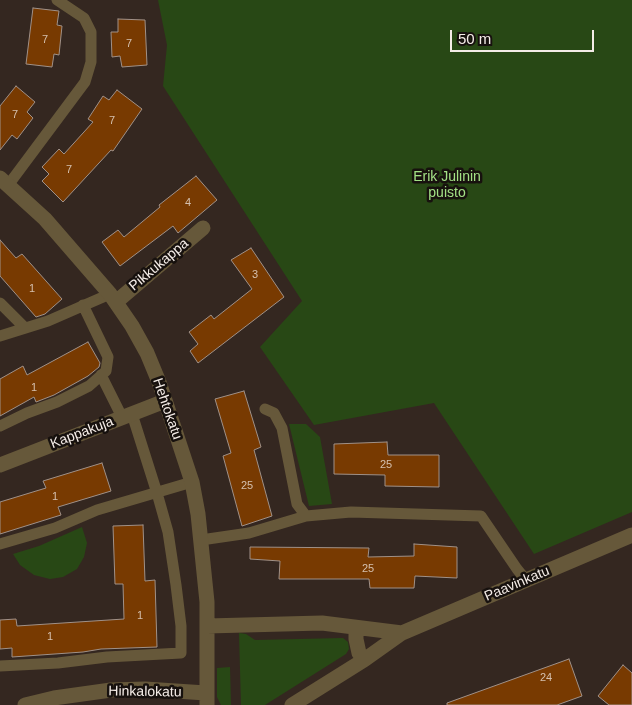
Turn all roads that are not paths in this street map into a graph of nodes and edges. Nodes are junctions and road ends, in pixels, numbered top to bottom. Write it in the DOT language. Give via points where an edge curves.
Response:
graph roads {
  1 [pos="57,0"];
  2 [pos="5,181"];
  3 [pos="203,228"];
  4 [pos="113,298"];
  5 [pos="0,303"];
  6 [pos="83,305"];
  7 [pos="25,328"];
  8 [pos="0,336"];
  9 [pos="101,375"];
  10 [pos="165,401"];
  11 [pos="265,409"];
  12 [pos="127,415"];
  13 [pos="0,426"];
  14 [pos="0,465"];
  15 [pos="192,482"];
  16 [pos="158,493"];
  17 [pos="306,516"];
  18 [pos="632,535"];
  19 [pos="201,540"];
  20 [pos="0,544"];
  21 [pos="526,580"];
  22 [pos="207,626"];
  23 [pos="356,628"];
  24 [pos="402,633"];
  25 [pos="364,660"];
  26 [pos="0,666"];
  27 [pos="206,699"];
  28 [pos="26,705"];
  29 [pos="292,705"];
  1 -- 2 [label="lane" via="84,18 91,32 91,62 85,82"];
  2 -- 4 [label="street, Hehtokatu" via="46,219"];
  3 -- 4 [label="street, Pikkukappa"];
  4 -- 6 [label="lane"];
  4 -- 10 [label="street, Hehtokatu" via="147,353"];
  5 -- 7 [label="lane"];
  6 -- 7 [label="lane"];
  6 -- 9 [label="lane" via="108,357 106,371"];
  7 -- 8 [label="lane"];
  9 -- 12 [label="lane"];
  9 -- 13 [label="lane" via="90,386"];
  10 -- 12 [label="street, Kappakuja"];
  10 -- 15 [label="street, Hehtokatu"];
  11 -- 17 [label="lane" via="274,413 282,428 297,504"];
  12 -- 14 [label="street, Kappakuja"];
  12 -- 16 [label="lane"];
  15 -- 16 [label="lane"];
  15 -- 19 [label="street, Hehtokatu"];
  16 -- 20 [label="lane" via="97,510 55,528"];
  16 -- 26 [label="lane" via="176,585 181,653"];
  17 -- 19 [label="lane" via="249,533"];
  17 -- 21 [label="lane" via="352,512 481,516"];
  18 -- 21 [label="street, Paavinkatu"];
  19 -- 22 [label="street, Hehtokatu"];
  21 -- 24 [label="street, Paavinkatu"];
  22 -- 23 [label="street, Paavinkatu" via="322,623"];
  22 -- 27 [label="street, Hehtokatu"];
  23 -- 24 [label="street, Paavinkatu"];
  23 -- 25 [label="street" via="359,653"];
  24 -- 25 [label="street, Paavinkatu"];
  25 -- 29 [label="street, Paavinkatu"];
  27 -- 28 [label="street, Hinkalokatu" via="145,689 111,690"];
}
